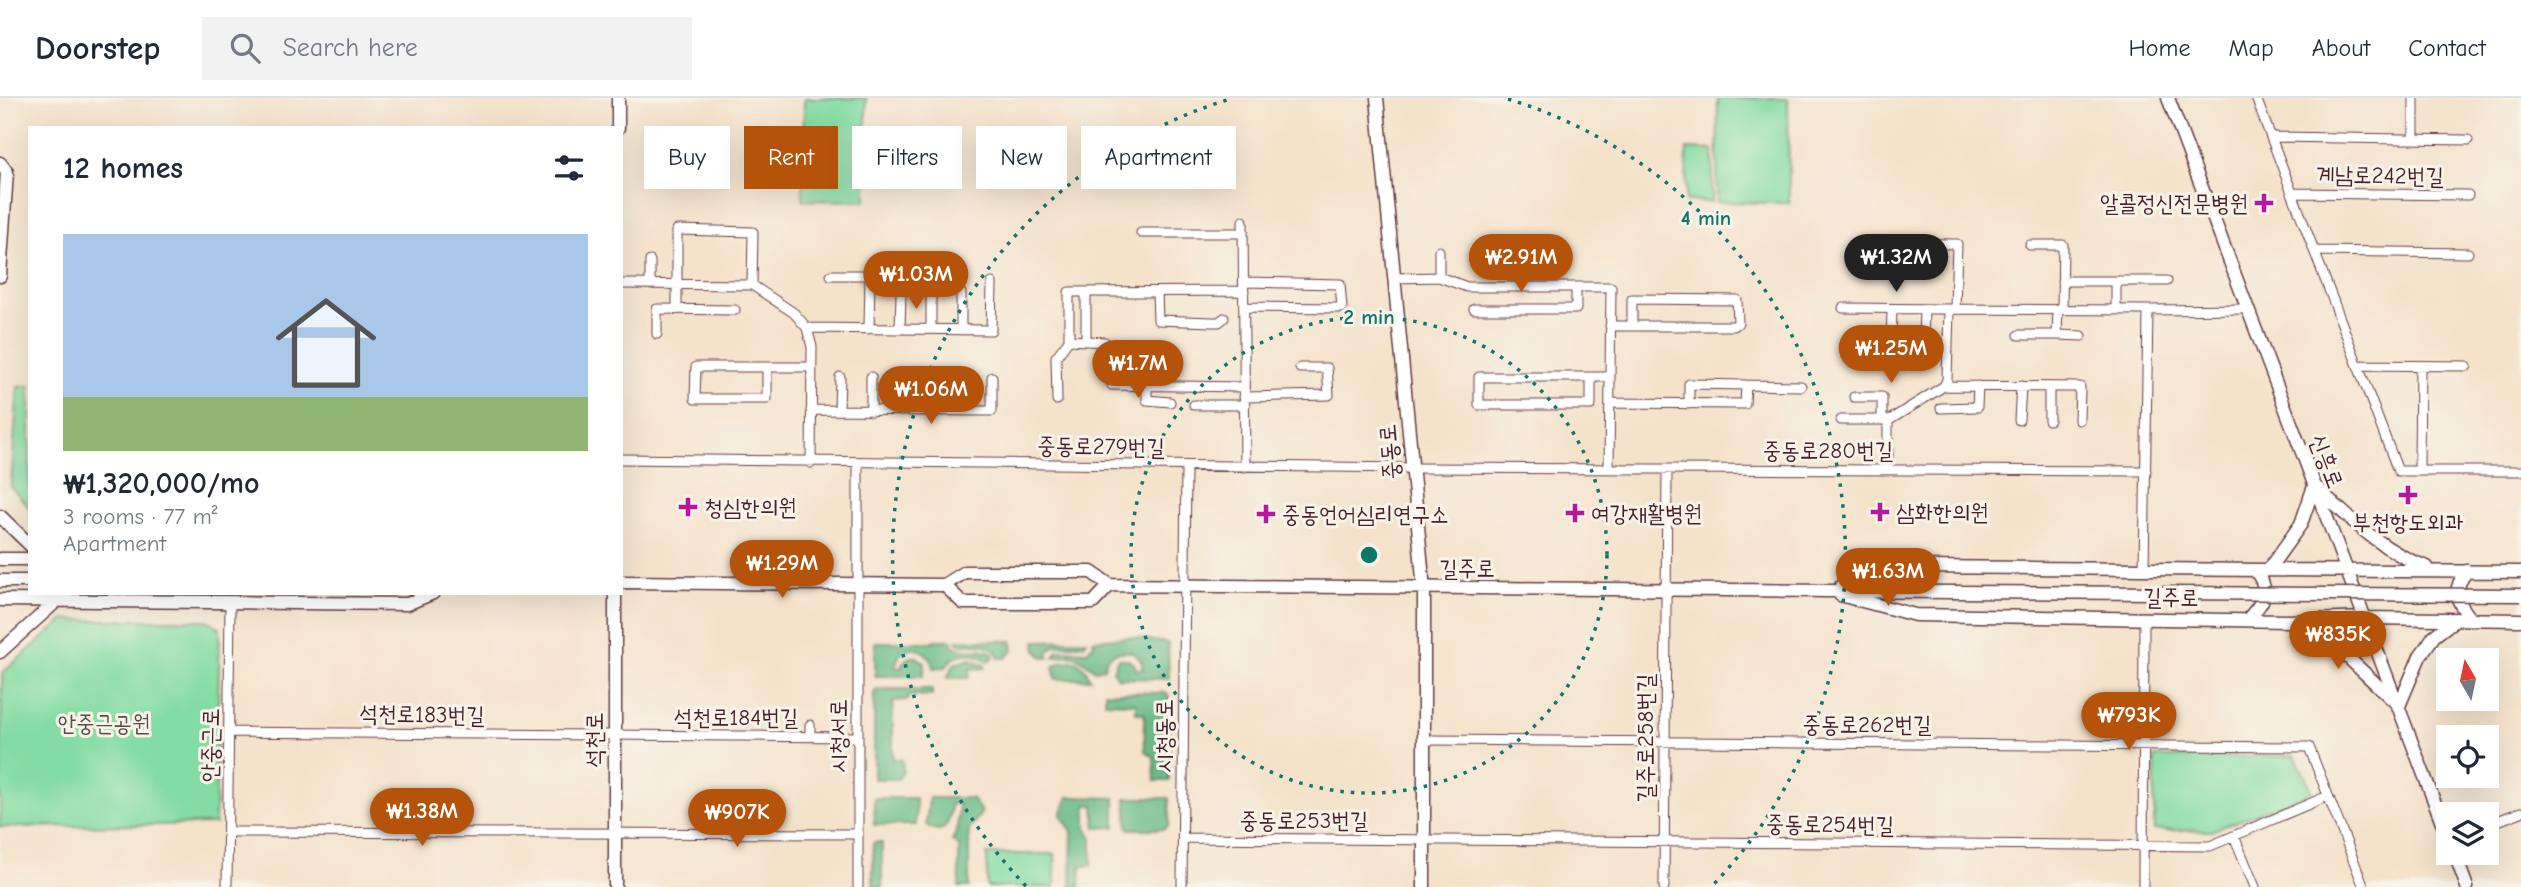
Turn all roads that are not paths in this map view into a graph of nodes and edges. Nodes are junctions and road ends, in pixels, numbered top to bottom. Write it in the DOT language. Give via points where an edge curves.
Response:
graph roads {
  1 [pos="618,98"];
  2 [pos="1377,98"];
  3 [pos="2168,98"];
  4 [pos="2256,98"];
  5 [pos="2414,98"];
  6 [pos="618,126"];
  7 [pos="2271,137"];
  8 [pos="2414,139"];
  9 [pos="2469,140"];
  10 [pos="0,163"];
  11 [pos="2292,194"];
  12 [pos="2468,195"];
  13 [pos="1243,221"];
  14 [pos="1141,233"];
  15 [pos="1243,233"];
  16 [pos="1883,243"];
  17 [pos="2029,245"];
  18 [pos="1438,251"];
  19 [pos="2314,251"];
  20 [pos="2468,253"];
  21 [pos="650,261"];
  22 [pos="831,275"];
  23 [pos="0,276"];
  24 [pos="1439,277"];
  25 [pos="1394,278"];
  26 [pos="2062,281"];
  27 [pos="2116,281"];
  28 [pos="2166,281"];
  29 [pos="992,283"];
  30 [pos="623,284"];
  31 [pos="650,284"];
  32 [pos="677,285"];
  33 [pos="752,285"];
  34 [pos="1244,287"];
  35 [pos="1576,287"];
  36 [pos="1086,292"];
  37 [pos="1157,292"];
  38 [pos="901,293"];
  39 [pos="931,293"];
  40 [pos="961,293"];
  41 [pos="1244,307"];
  42 [pos="1843,308"];
  43 [pos="677,309"];
  44 [pos="1474,309"];
  45 [pos="1892,309"];
  46 [pos="1924,309"];
  47 [pos="1952,309"];
  48 [pos="2060,309"];
  49 [pos="2247,309"];
  50 [pos="735,310"];
  51 [pos="2116,310"];
  52 [pos="2148,310"];
  53 [pos="1224,318"];
  54 [pos="1610,326"];
  55 [pos="1632,326"];
  56 [pos="807,328"];
  57 [pos="869,329"];
  58 [pos="900,329"];
  59 [pos="931,329"];
  60 [pos="961,330"];
  61 [pos="657,334"];
  62 [pos="2019,335"];
  63 [pos="2057,335"];
  64 [pos="2082,335"];
  65 [pos="1069,341"];
  66 [pos="1086,341"];
  67 [pos="1125,344"];
  68 [pos="1891,344"];
  69 [pos="1923,344"];
  70 [pos="2358,365"];
  71 [pos="2420,366"];
  72 [pos="2467,366"];
  73 [pos="767,367"];
  74 [pos="812,367"];
  75 [pos="1300,368"];
  76 [pos="840,377"];
  77 [pos="871,377"];
  78 [pos="901,377"];
  79 [pos="962,377"];
  80 [pos="992,377"];
  81 [pos="1591,377"];
  82 [pos="1610,377"];
  83 [pos="930,378"];
  84 [pos="1746,385"];
  85 [pos="1128,386"];
  86 [pos="1147,386"];
  87 [pos="1801,386"];
  88 [pos="1944,386"];
  89 [pos="1978,386"];
  90 [pos="2021,386"];
  91 [pos="2049,387"];
  92 [pos="1244,396"];
  93 [pos="1853,397"];
  94 [pos="1057,400"];
  95 [pos="1170,402"];
  96 [pos="1610,403"];
  97 [pos="1689,404"];
  98 [pos="1194,405"];
  99 [pos="1941,408"];
  100 [pos="811,410"];
  101 [pos="839,410"];
  102 [pos="871,411"];
  103 [pos="901,411"];
  104 [pos="930,411"];
  105 [pos="962,411"];
  106 [pos="1841,419"];
  107 [pos="1885,420"];
  108 [pos="2019,420"];
  109 [pos="2049,420"];
  110 [pos="2079,420"];
  111 [pos="623,459"];
  112 [pos="811,463"];
  113 [pos="858,463"];
  114 [pos="1186,466"];
  115 [pos="1245,467"];
  116 [pos="1412,468"];
  117 [pos="1609,469"];
  118 [pos="1667,469"];
  119 [pos="1888,470"];
  120 [pos="2146,471"];
  121 [pos="2419,471"];
  122 [pos="2521,471"];
  123 [pos="2314,486"];
  124 [pos="0,516"];
  125 [pos="28,543"];
  126 [pos="0,559"];
  127 [pos="28,559"];
  128 [pos="2345,569"];
  129 [pos="2144,570"];
  130 [pos="2262,570"];
  131 [pos="2440,571"];
  132 [pos="2467,571"];
  133 [pos="2521,572"];
  134 [pos="28,581"];
  135 [pos="0,582"];
  136 [pos="623,582"];
  137 [pos="857,584"];
  138 [pos="943,585"];
  139 [pos="1110,585"];
  140 [pos="1184,586"];
  141 [pos="1424,589"];
  142 [pos="1665,590"];
  143 [pos="1823,591"];
  144 [pos="428,595"];
  145 [pos="615,595"];
  146 [pos="2521,595"];
  147 [pos="54,596"];
  148 [pos="0,600"];
  149 [pos="230,603"];
  150 [pos="2144,618"];
  151 [pos="2364,618"];
  152 [pos="2248,619"];
  153 [pos="2456,619"];
  154 [pos="2471,619"];
  155 [pos="2521,620"];
  156 [pos="2289,621"];
  157 [pos="0,652"];
  158 [pos="2399,706"];
  159 [pos="810,724"];
  160 [pos="229,732"];
  161 [pos="615,735"];
  162 [pos="810,736"];
  163 [pos="857,737"];
  164 [pos="1425,740"];
  165 [pos="1665,743"];
  166 [pos="2144,744"];
  167 [pos="2329,796"];
  168 [pos="2436,806"];
  169 [pos="2521,812"];
  170 [pos="2499,820"];
  171 [pos="228,832"];
  172 [pos="615,834"];
  173 [pos="858,834"];
  174 [pos="2234,836"];
  175 [pos="1183,838"];
  176 [pos="1424,839"];
  177 [pos="1664,841"];
  178 [pos="2143,846"];
  179 [pos="2459,865"];
  180 [pos="227,887"];
  181 [pos="615,887"];
  182 [pos="858,887"];
  183 [pos="1182,887"];
  184 [pos="1424,887"];
  185 [pos="1664,887"];
  186 [pos="2143,887"];
  187 [pos="2255,887"];
  188 [pos="2364,887"];
  189 [pos="2467,887"];
  1 -- 6 [label="street"];
  2 -- 25 [label="street, 중동로"];
  3 -- 49 [label="street, 신흥로"];
  4 -- 7 [label="street, 계남로242번길"];
  5 -- 8 [label="street"];
  7 -- 8 [label="street, 계남로242번길"];
  7 -- 11 [label="street, 계남로242번길"];
  8 -- 9 [label="street, 계남로242번길"];
  10 -- 23 [label="street" via="6,172"];
  11 -- 12 [label="street, 계남로242번길"];
  11 -- 19 [label="street, 계남로242번길"];
  13 -- 15 [label="street"];
  14 -- 15 [label="street"];
  15 -- 34 [label="street"];
  16 -- 47 [label="street" via="1956,244"];
  17 -- 26 [label="street" via="2063,245"];
  18 -- 24 [label="street"];
  19 -- 20 [label="street"];
  19 -- 70 [label="street, 계남로242번길"];
  21 -- 31 [label="street"];
  22 -- 57 [label="street" via="870,275"];
  24 -- 25 [label="street"];
  24 -- 35 [label="street" via="1467,287"];
  25 -- 116 [label="street, 중동로"];
  26 -- 27 [label="street"];
  26 -- 48 [label="street"];
  27 -- 28 [label="street"];
  27 -- 51 [label="street"];
  29 -- 60 [label="street" via="991,330"];
  30 -- 31 [label="street"];
  31 -- 32 [label="street"];
  32 -- 33 [label="street"];
  32 -- 33 [label="street" via="677,230 753,232"];
  32 -- 43 [label="street"];
  33 -- 56 [label="street" via="794,313"];
  34 -- 37 [label="street"];
  34 -- 41 [label="street"];
  34 -- 41 [label="street" via="1340,284 1342,308"];
  35 -- 44 [label="street" via="1576,309"];
  35 -- 54 [label="street" via="1611,287"];
  36 -- 37 [label="street"];
  36 -- 65 [label="street" via="1069,292"];
  36 -- 66 [label="street"];
  37 -- 53 [label="street" via="1158,320 1219,322"];
  38 -- 58 [label="street"];
  39 -- 59 [label="street"];
  40 -- 60 [label="street"];
  41 -- 92 [label="street"];
  42 -- 45 [label="street"];
  43 -- 50 [label="street"];
  43 -- 61 [label="street" via="657,309"];
  45 -- 46 [label="street"];
  45 -- 68 [label="street"];
  46 -- 47 [label="street"];
  46 -- 69 [label="street"];
  47 -- 48 [label="street"];
  47 -- 88 [label="street"];
  48 -- 51 [label="street"];
  48 -- 63 [label="street"];
  49 -- 52 [label="street"];
  49 -- 123 [label="street, 신흥로"];
  51 -- 52 [label="street"];
  52 -- 120 [label="street"];
  54 -- 55 [label="street"];
  54 -- 82 [label="street"];
  55 -- 55 [label="street" via="1734,326 1738,323 1737,300 1632,299"];
  56 -- 57 [label="street"];
  56 -- 74 [label="street"];
  57 -- 58 [label="street"];
  58 -- 59 [label="street"];
  59 -- 60 [label="street"];
  62 -- 63 [label="street"];
  63 -- 64 [label="street"];
  65 -- 66 [label="street"];
  65 -- 94 [label="street" via="1056,357"];
  66 -- 85 [label="street" via="1105,342 1111,352 1112,385"];
  67 -- 85 [label="street"];
  70 -- 71 [label="street"];
  70 -- 121 [label="street, 계남로242번길" via="2398,471"];
  71 -- 72 [label="street"];
  71 -- 121 [label="street"];
  73 -- 73 [label="street" via="696,367 695,399 767,399"];
  73 -- 74 [label="street"];
  74 -- 100 [label="street"];
  75 -- 92 [label="street" via="1327,368 1329,395"];
  76 -- 101 [label="street"];
  77 -- 102 [label="street"];
  78 -- 103 [label="street"];
  79 -- 105 [label="street"];
  80 -- 105 [label="street" via="992,411"];
  81 -- 81 [label="street" via="1479,377 1479,405 1591,405"];
  81 -- 82 [label="street"];
  82 -- 96 [label="street"];
  83 -- 104 [label="street"];
  84 -- 87 [label="street"];
  84 -- 97 [label="street" via="1745,404"];
  84 -- 97 [label="street" via="1689,384"];
  85 -- 86 [label="street"];
  86 -- 92 [label="street"];
  86 -- 95 [label="street" via="1147,400"];
  88 -- 89 [label="street"];
  88 -- 107 [label="street"];
  89 -- 90 [label="street"];
  89 -- 99 [label="street" via="1977,407"];
  90 -- 91 [label="street"];
  90 -- 108 [label="street"];
  91 -- 109 [label="street"];
  91 -- 110 [label="street" via="2080,387"];
  92 -- 98 [label="street"];
  92 -- 115 [label="street"];
  93 -- 107 [label="street" via="1882,397"];
  96 -- 97 [label="street"];
  96 -- 117 [label="street"];
  100 -- 101 [label="street"];
  100 -- 112 [label="street"];
  101 -- 102 [label="street"];
  102 -- 103 [label="street"];
  103 -- 104 [label="street"];
  104 -- 105 [label="street"];
  106 -- 107 [label="street"];
  107 -- 119 [label="street"];
  111 -- 112 [label="street, 중동로279번길"];
  112 -- 113 [label="street, 중동로279번길"];
  113 -- 114 [label="street, 중동로279번길"];
  113 -- 137 [label="street, 시청서로"];
  114 -- 115 [label="street, 중동로279번길"];
  114 -- 140 [label="street, 시청동로"];
  115 -- 116 [label="street, 중동로279번길"];
  116 -- 117 [label="street, 중동로280번길"];
  116 -- 141 [label="street, 중동로"];
  117 -- 118 [label="street, 중동로280번길"];
  118 -- 119 [label="street, 중동로280번길"];
  118 -- 142 [label="street, 길주로258번길"];
  119 -- 120 [label="street, 중동로280번길"];
  120 -- 129 [label="street"];
  121 -- 122 [label="street"];
  123 -- 128 [label="street, 신흥로"];
  123 -- 130 [label="street" via="2301,524"];
  123 -- 131 [label="street" via="2371,536 2403,557"];
  124 -- 125 [label="street"];
  126 -- 127 [label="street"];
  128 -- 130 [label="street, 길주로"];
  128 -- 131 [label="street, 길주로"];
  128 -- 151 [label="street, 신흥로"];
  129 -- 130 [label="street, 길주로"];
  129 -- 143 [label="street, 길주로" via="1915,567"];
  130 -- 152 [label="street" via="2265,594"];
  131 -- 132 [label="street, 길주로"];
  132 -- 133 [label="street, 길주로"];
  132 -- 154 [label="street" via="2456,594"];
  134 -- 135 [label="street"];
  136 -- 137 [label="street, 길주로"];
  137 -- 138 [label="street, 길주로"];
  137 -- 163 [label="street, 시청서로"];
  138 -- 139 [label="street, 길주로" via="965,572 1091,572"];
  138 -- 139 [label="street" via="963,603 1093,603"];
  139 -- 140 [label="street, 길주로"];
  140 -- 141 [label="street, 길주로"];
  140 -- 175 [label="street, 시청동로"];
  141 -- 142 [label="street, 길주로"];
  141 -- 164 [label="street, 중동로"];
  142 -- 143 [label="street, 길주로"];
  142 -- 165 [label="street, 길주로258번길"];
  143 -- 146 [label="street, 길주로, bridge"];
  143 -- 150 [label="street, 길주로" via="1915,615"];
  144 -- 149 [label="street" via="407,604"];
  145 -- 161 [label="street, 석천로"];
  147 -- 148 [label="street"];
  147 -- 149 [label="street"];
  147 -- 157 [label="street"];
  149 -- 160 [label="street, 안중근로"];
  150 -- 152 [label="street, 길주로"];
  150 -- 166 [label="street"];
  151 -- 153 [label="street, 길주로"];
  151 -- 156 [label="street, 길주로"];
  151 -- 158 [label="street, 신흥로"];
  152 -- 156 [label="street, 길주로"];
  153 -- 154 [label="street, 길주로"];
  153 -- 158 [label="street" via="2434,636 2420,656"];
  154 -- 155 [label="street, 길주로"];
  156 -- 158 [label="street" via="2339,649"];
  158 -- 168 [label="street, 신흥로"];
  159 -- 162 [label="street"];
  160 -- 161 [label="street, 석천로183번길"];
  160 -- 171 [label="street, 안중근로"];
  161 -- 162 [label="street, 석천로184번길"];
  161 -- 172 [label="street, 석천로"];
  162 -- 163 [label="street, 석천로184번길"];
  163 -- 173 [label="street, 시청서로"];
  164 -- 165 [label="street, 중동로262번길"];
  164 -- 176 [label="street, 중동로"];
  165 -- 166 [label="street, 중동로262번길"];
  165 -- 177 [label="street, 길주로258번길"];
  166 -- 167 [label="street, 중동로262번길" via="2309,747"];
  166 -- 178 [label="street"];
  167 -- 174 [label="street, 중동로254번길"];
  167 -- 188 [label="street"];
  169 -- 170 [label="street"];
  171 -- 172 [label="street"];
  171 -- 180 [label="street, 안중근로"];
  172 -- 173 [label="street"];
  172 -- 181 [label="street, 석천로"];
  173 -- 182 [label="street, 시청서로"];
  174 -- 178 [label="street, 중동로254번길" via="2210,846"];
  174 -- 187 [label="street"];
  175 -- 176 [label="street, 중동로253번길"];
  175 -- 183 [label="street, 시청동로"];
  176 -- 177 [label="street, 중동로254번길"];
  176 -- 184 [label="street, 중동로"];
  177 -- 178 [label="street, 중동로254번길"];
  177 -- 185 [label="street, 길주로258번길"];
  178 -- 186 [label="street"];
  179 -- 189 [label="street"];
}
